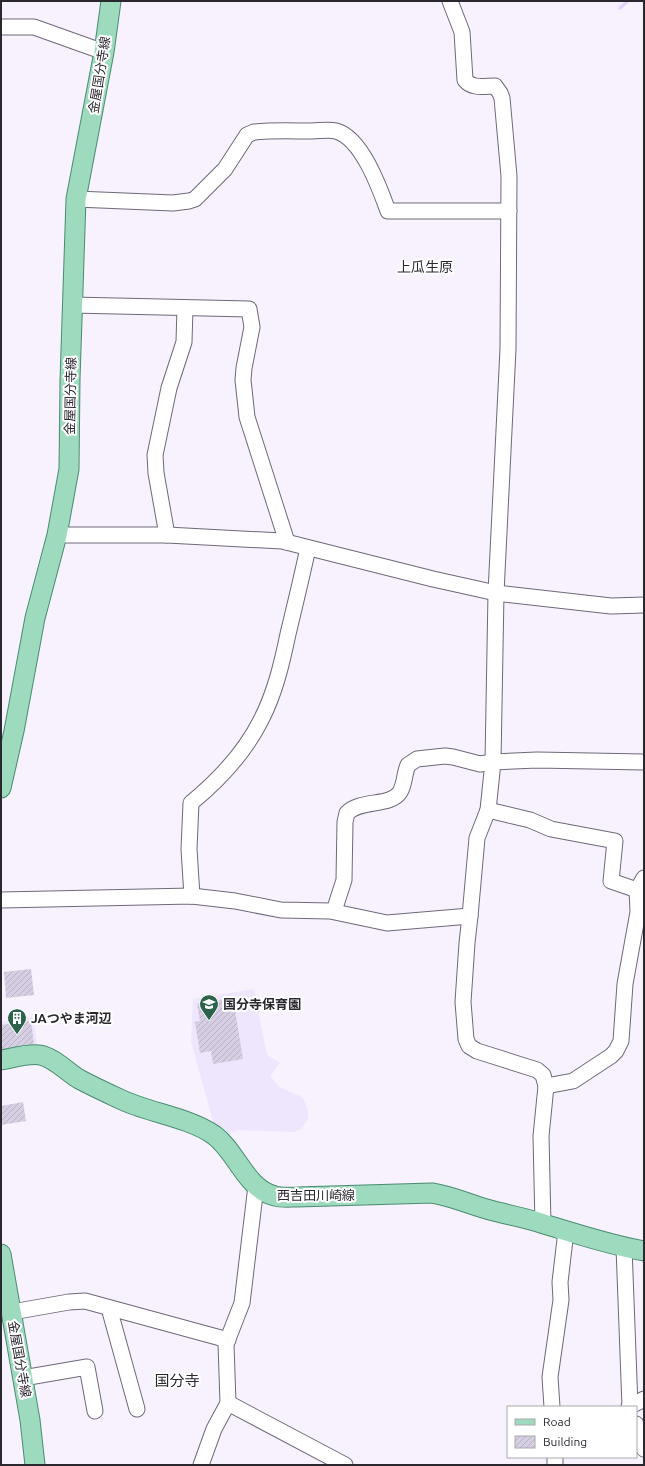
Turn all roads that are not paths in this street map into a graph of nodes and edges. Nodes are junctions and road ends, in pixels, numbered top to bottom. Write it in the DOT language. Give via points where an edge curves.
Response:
graph roads {
  1 [pos="111,1"];
  2 [pos="450,1"];
  3 [pos="1,27"];
  4 [pos="104,52"];
  5 [pos="76,199"];
  6 [pos="509,211"];
  7 [pos="72,306"];
  8 [pos="185,308"];
  9 [pos="57,535"];
  10 [pos="167,536"];
  11 [pos="287,542"];
  12 [pos="308,548"];
  13 [pos="496,593"];
  14 [pos="644,605"];
  15 [pos="493,762"];
  16 [pos="644,762"];
  17 [pos="1,788"];
  18 [pos="488,810"];
  19 [pos="640,884"];
  20 [pos="192,896"];
  21 [pos="1,900"];
  22 [pos="334,911"];
  23 [pos="470,916"];
  24 [pos="1,1060"];
  25 [pos="546,1086"];
  26 [pos="256,1186"];
  27 [pos="543,1224"];
  28 [pos="566,1231"];
  29 [pos="624,1247"];
  30 [pos="644,1251"];
  31 [pos="2,1261"];
  32 [pos="8,1303"];
  33 [pos="108,1308"];
  34 [pos="228,1340"];
  35 [pos="23,1378"];
  36 [pos="644,1399"];
  37 [pos="228,1403"];
  38 [pos="552,1406"];
  39 [pos="630,1406"];
  40 [pos="632,1406"];
  41 [pos="137,1409"];
  42 [pos="95,1410"];
  43 [pos="637,1427"];
  44 [pos="644,1449"];
  45 [pos="326,1460"];
  46 [pos="35,1465"];
  47 [pos="200,1465"];
  48 [pos="345,1465"];
  1 -- 4 [label="main road, 金屋国分寺線"];
  2 -- 6 [label="street" via="462,32 465,80 473,86 495,86 502,98 509,176"];
  3 -- 4 [label="street" via="34,27"];
  4 -- 5 [label="main road, 金屋国分寺線"];
  5 -- 6 [label="street" via="173,203 189,201 195,199 225,169 247,135 254,132 337,131 352,142 366,159 388,211"];
  5 -- 7 [label="main road, 金屋国分寺線"];
  6 -- 13 [label="street" via="508,349"];
  7 -- 8 [label="street"];
  7 -- 9 [label="main road, 金屋国分寺線" via="69,469"];
  8 -- 10 [label="street" via="184,342 169,388 155,455"];
  8 -- 11 [label="street" via="249,309 252,327 244,368 245,406"];
  9 -- 10 [label="street"];
  9 -- 17 [label="main road, 金屋国分寺線" via="35,618"];
  10 -- 11 [label="street"];
  11 -- 12 [label="street"];
  12 -- 13 [label="street"];
  12 -- 20 [label="street" via="280,668 262,720 223,774 191,803 189,850"];
  13 -- 14 [label="street" via="611,606"];
  13 -- 15 [label="street"];
  15 -- 16 [label="street"];
  15 -- 18 [label="street"];
  15 -- 22 [label="street" via="480,764 453,757 417,759 408,765 402,787 395,798 350,810 345,818 344,880"];
  18 -- 19 [label="street" via="552,828 615,841 611,881"];
  18 -- 23 [label="street" via="477,838"];
  19 -- 25 [label="street" via="638,912 625,984 622,1041 611,1056 573,1081"];
  20 -- 21 [label="street"];
  20 -- 22 [label="street" via="280,910"];
  22 -- 23 [label="street" via="387,923"];
  23 -- 25 [label="street" via="463,1002 466,1039 469,1046 477,1051 537,1070 543,1075"];
  24 -- 26 [label="main road, 西吉田川崎線" via="33,1055 45,1057 79,1079 122,1100 205,1130 220,1140"];
  25 -- 27 [label="street" via="541,1136"];
  26 -- 27 [label="main road, 西吉田川崎線" via="270,1195 285,1197 432,1193"];
  26 -- 34 [label="street" via="242,1302"];
  27 -- 28 [label="main road, 西吉田川崎線"];
  28 -- 29 [label="main road, 西吉田川崎線"];
  28 -- 38 [label="street" via="560,1282 561,1300 550,1377"];
  29 -- 30 [label="main road, 西吉田川崎線"];
  29 -- 39 [label="street"];
  31 -- 32 [label="main road, 金屋国分寺線"];
  32 -- 33 [label="street" via="85,1301"];
  32 -- 35 [label="main road, 金屋国分寺線"];
  33 -- 34 [label="street"];
  33 -- 41 [label="street"];
  34 -- 37 [label="street"];
  35 -- 42 [label="street" via="87,1367"];
  35 -- 46 [label="main road, 金屋国分寺線"];
  36 -- 40 [label="street"];
  37 -- 45 [label="street"];
  37 -- 47 [label="street" via="214,1429"];
  43 -- 44 [label="street"];
  45 -- 48 [label="street"];
}
